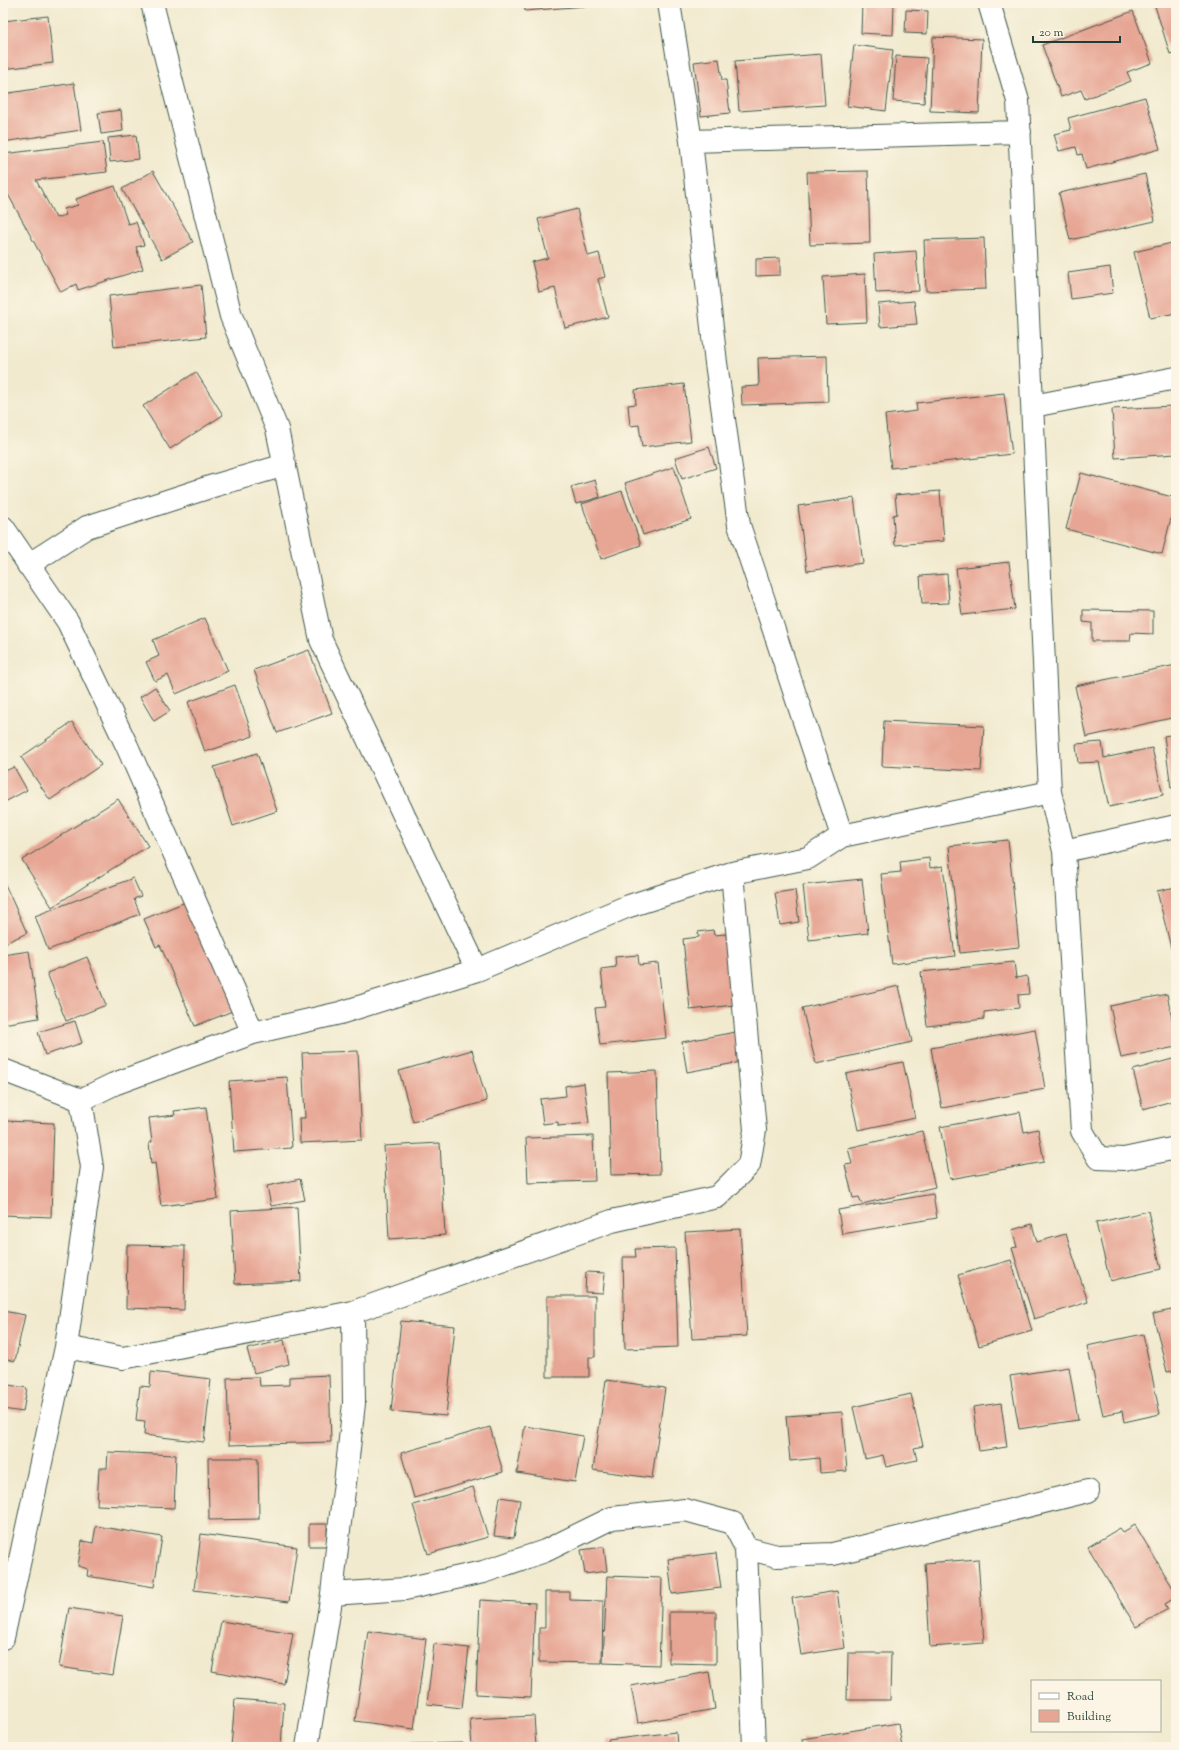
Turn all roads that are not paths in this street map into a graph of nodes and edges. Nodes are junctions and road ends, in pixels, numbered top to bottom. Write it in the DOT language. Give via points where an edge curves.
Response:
graph roads {
  1 [pos="152,3"];
  2 [pos="669,3"];
  3 [pos="989,3"];
  4 [pos="1020,132"];
  5 [pos="691,141"];
  6 [pos="1176,378"];
  7 [pos="1033,406"];
  8 [pos="285,465"];
  9 [pos="3,527"];
  10 [pos="28,565"];
  11 [pos="1050,792"];
  12 [pos="1176,826"];
  13 [pos="842,836"];
  14 [pos="1064,851"];
  15 [pos="732,873"];
  16 [pos="477,970"];
  17 [pos="253,1033"];
  18 [pos="3,1070"];
  19 [pos="81,1100"];
  20 [pos="1176,1148"];
  21 [pos="352,1312"];
  22 [pos="66,1347"];
  23 [pos="1088,1491"];
  24 [pos="746,1548"];
  25 [pos="332,1594"];
  26 [pos="3,1638"];
  27 [pos="307,1747"];
  28 [pos="754,1747"];
  1 -- 8 [label="street" via="230,316 277,429"];
  2 -- 5 [label="street"];
  3 -- 4 [label="street" via="1018,101"];
  4 -- 5 [label="street"];
  4 -- 7 [label="street"];
  5 -- 13 [label="street" via="716,363 739,525"];
  6 -- 7 [label="street"];
  7 -- 11 [label="street"];
  8 -- 10 [label="street" via="87,526"];
  8 -- 16 [label="street" via="321,640"];
  9 -- 10 [label="street"];
  10 -- 17 [label="street" via="68,622 127,746"];
  11 -- 13 [label="street"];
  11 -- 14 [label="street"];
  12 -- 14 [label="street"];
  13 -- 15 [label="street" via="808,858"];
  14 -- 20 [label="street" via="1082,1131 1098,1158 1124,1159"];
  15 -- 16 [label="street" via="626,907"];
  15 -- 21 [label="street" via="755,1130 748,1165 717,1196 612,1221"];
  16 -- 17 [label="street" via="340,1013"];
  17 -- 19 [label="street" via="114,1084"];
  18 -- 19 [label="street"];
  19 -- 22 [label="street" via="92,1167"];
  21 -- 22 [label="street" via="123,1358"];
  21 -- 25 [label="street" via="354,1403"];
  22 -- 26 [label="street"];
  23 -- 24 [label="street" via="832,1554 777,1556"];
  24 -- 25 [label="street" via="733,1523 685,1510 612,1518 545,1551 483,1572 405,1589"];
  24 -- 28 [label="street"];
  25 -- 27 [label="street"];
}
